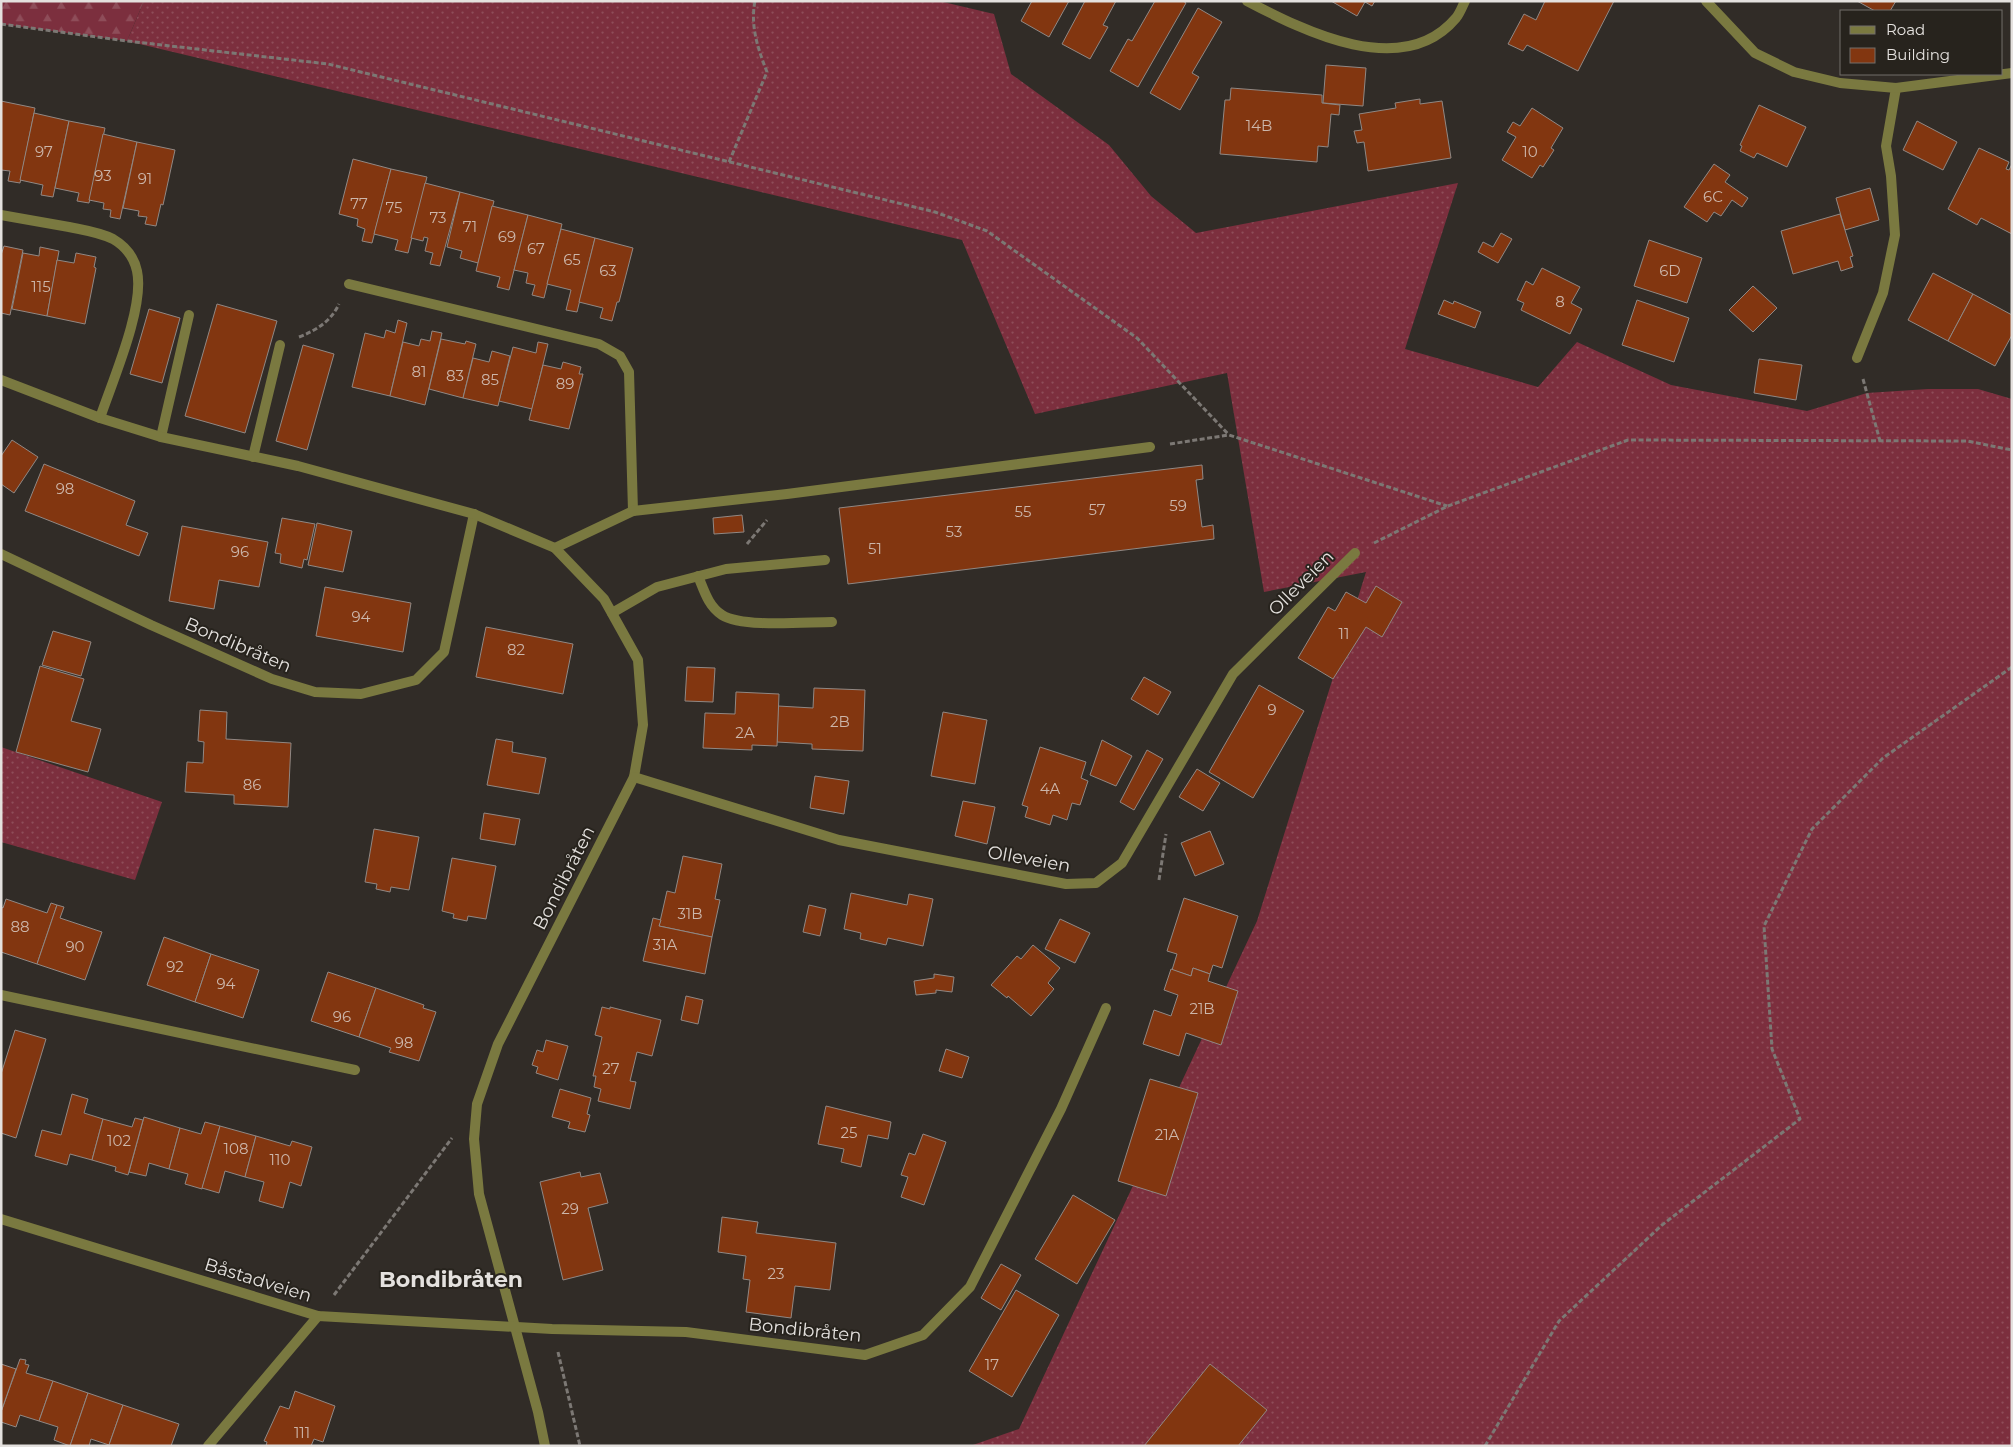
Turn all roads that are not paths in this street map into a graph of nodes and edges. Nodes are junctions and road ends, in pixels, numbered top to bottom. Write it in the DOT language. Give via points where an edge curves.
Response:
graph roads {
  1 [pos="1247,1"];
  2 [pos="1465,1"];
  3 [pos="1706,1"];
  4 [pos="1997,75"];
  5 [pos="1896,88"];
  6 [pos="1,214"];
  7 [pos="349,284"];
  8 [pos="189,315"];
  9 [pos="280,345"];
  10 [pos="1857,358"];
  11 [pos="5,382"];
  12 [pos="100,418"];
  13 [pos="161,437"];
  14 [pos="1150,447"];
  15 [pos="253,457"];
  16 [pos="632,511"];
  17 [pos="474,514"];
  18 [pos="554,548"];
  19 [pos="1356,553"];
  20 [pos="1,554"];
  21 [pos="825,560"];
  22 [pos="698,576"];
  23 [pos="612,613"];
  24 [pos="832,622"];
  25 [pos="634,777"];
  26 [pos="1,995"];
  27 [pos="1106,1008"];
  28 [pos="356,1070"];
  29 [pos="1,1219"];
  30 [pos="318,1316"];
  31 [pos="514,1326"];
  32 [pos="208,1446"];
  33 [pos="545,1446"];
  1 -- 2 [label="street" via="1289,24 1329,38 1389,49 1436,36 1456,18"];
  3 -- 5 [label="street" via="1755,53 1794,72 1840,83"];
  4 -- 5 [label="street"];
  5 -- 10 [label="street" via="1886,146 1895,235 1883,293"];
  6 -- 12 [label="street" via="97,233 113,239 133,259 137,272 137,296 129,333"];
  7 -- 16 [label="street" via="599,344 620,356 629,372"];
  8 -- 13 [label="street"];
  9 -- 15 [label="street"];
  11 -- 12 [label="street, Bondibråten"];
  12 -- 13 [label="street, Bondibråten"];
  13 -- 15 [label="street, Bondibråten"];
  14 -- 16 [label="street"];
  15 -- 17 [label="street, Bondibråten" via="298,466"];
  16 -- 18 [label="street"];
  17 -- 18 [label="street, Bondibråten"];
  17 -- 20 [label="street, Bondibråten" via="444,652 416,680 361,694 315,692 272,679"];
  18 -- 23 [label="street, Bondibråten" via="604,599"];
  19 -- 25 [label="street, Olleveien" via="1233,674 1122,864 1096,883 1066,884 839,840"];
  21 -- 22 [label="street" via="726,569"];
  22 -- 23 [label="street" via="657,587"];
  22 -- 24 [label="street" via="709,603 722,615 739,622"];
  23 -- 25 [label="street, Bondibråten" via="638,660 643,725"];
  25 -- 31 [label="street, Bondibråten" via="498,1044 477,1104 474,1139 480,1194"];
  26 -- 28 [label="street"];
  27 -- 31 [label="street, Bondibråten" via="1061,1109 970,1287 923,1335 864,1355 686,1332"];
  29 -- 30 [label="street, Båstadveien"];
  30 -- 31 [label="street, Båstadveien"];
  30 -- 32 [label="street"];
  31 -- 33 [label="street, Bondibråten"];
}
